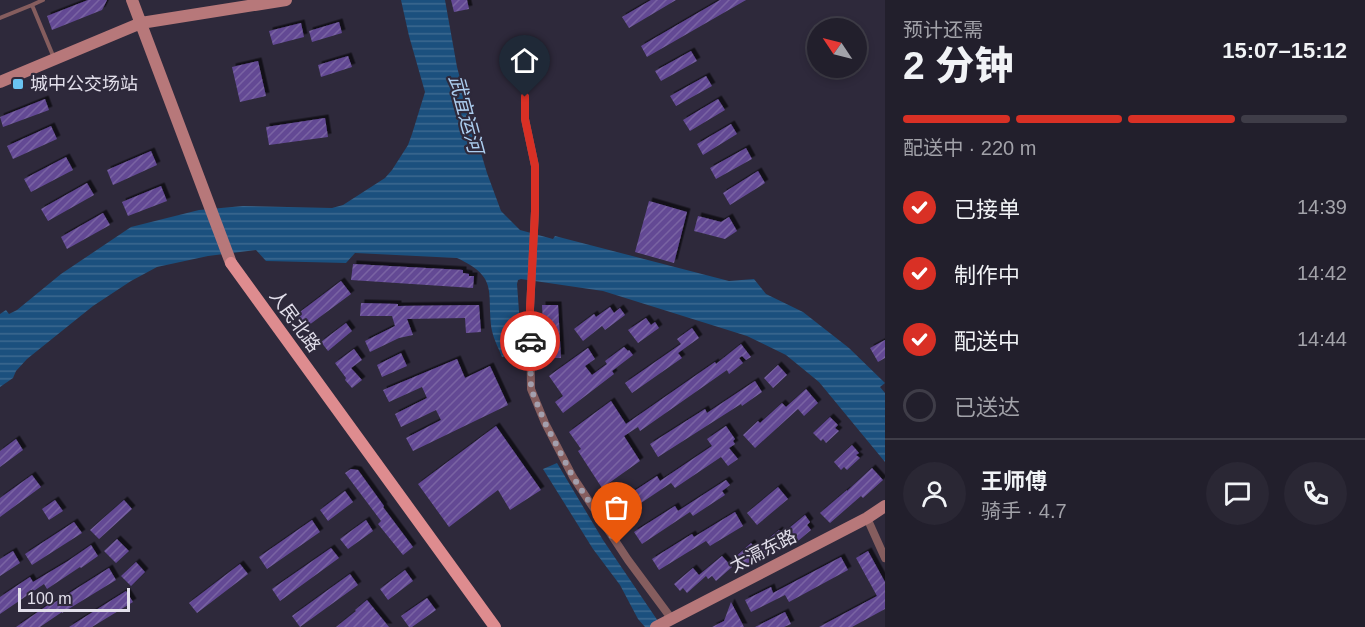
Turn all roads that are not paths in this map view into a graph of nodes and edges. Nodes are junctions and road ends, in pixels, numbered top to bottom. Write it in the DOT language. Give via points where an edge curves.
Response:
graph roads {
  1 [pos="44,0"];
  2 [pos="132,0"];
  3 [pos="286,0"];
  4 [pos="32,5"];
  5 [pos="0,18"];
  6 [pos="141,23"];
  7 [pos="55,59"];
  8 [pos="0,81"];
  9 [pos="525,97"];
  10 [pos="885,506"];
  11 [pos="867,518"];
  12 [pos="885,558"];
  13 [pos="664,623"];
  14 [pos="495,627"];
  1 -- 4 [label="lane"];
  2 -- 6 [label="main road, 人民北路"];
  3 -- 6 [label="main road"];
  4 -- 5 [label="lane"];
  4 -- 7 [label="lane"];
  6 -- 7 [label="main road"];
  6 -- 14 [label="main road, 人民北路" via="231,263"];
  7 -- 8 [label="main road"];
  9 -- 13 [label="street" via="525,119 535,166 531,389 579,486"];
  10 -- 11 [label="main road, 太滆东路"];
  11 -- 12 [label="street"];
  11 -- 13 [label="main road, 太滆东路"];
}
